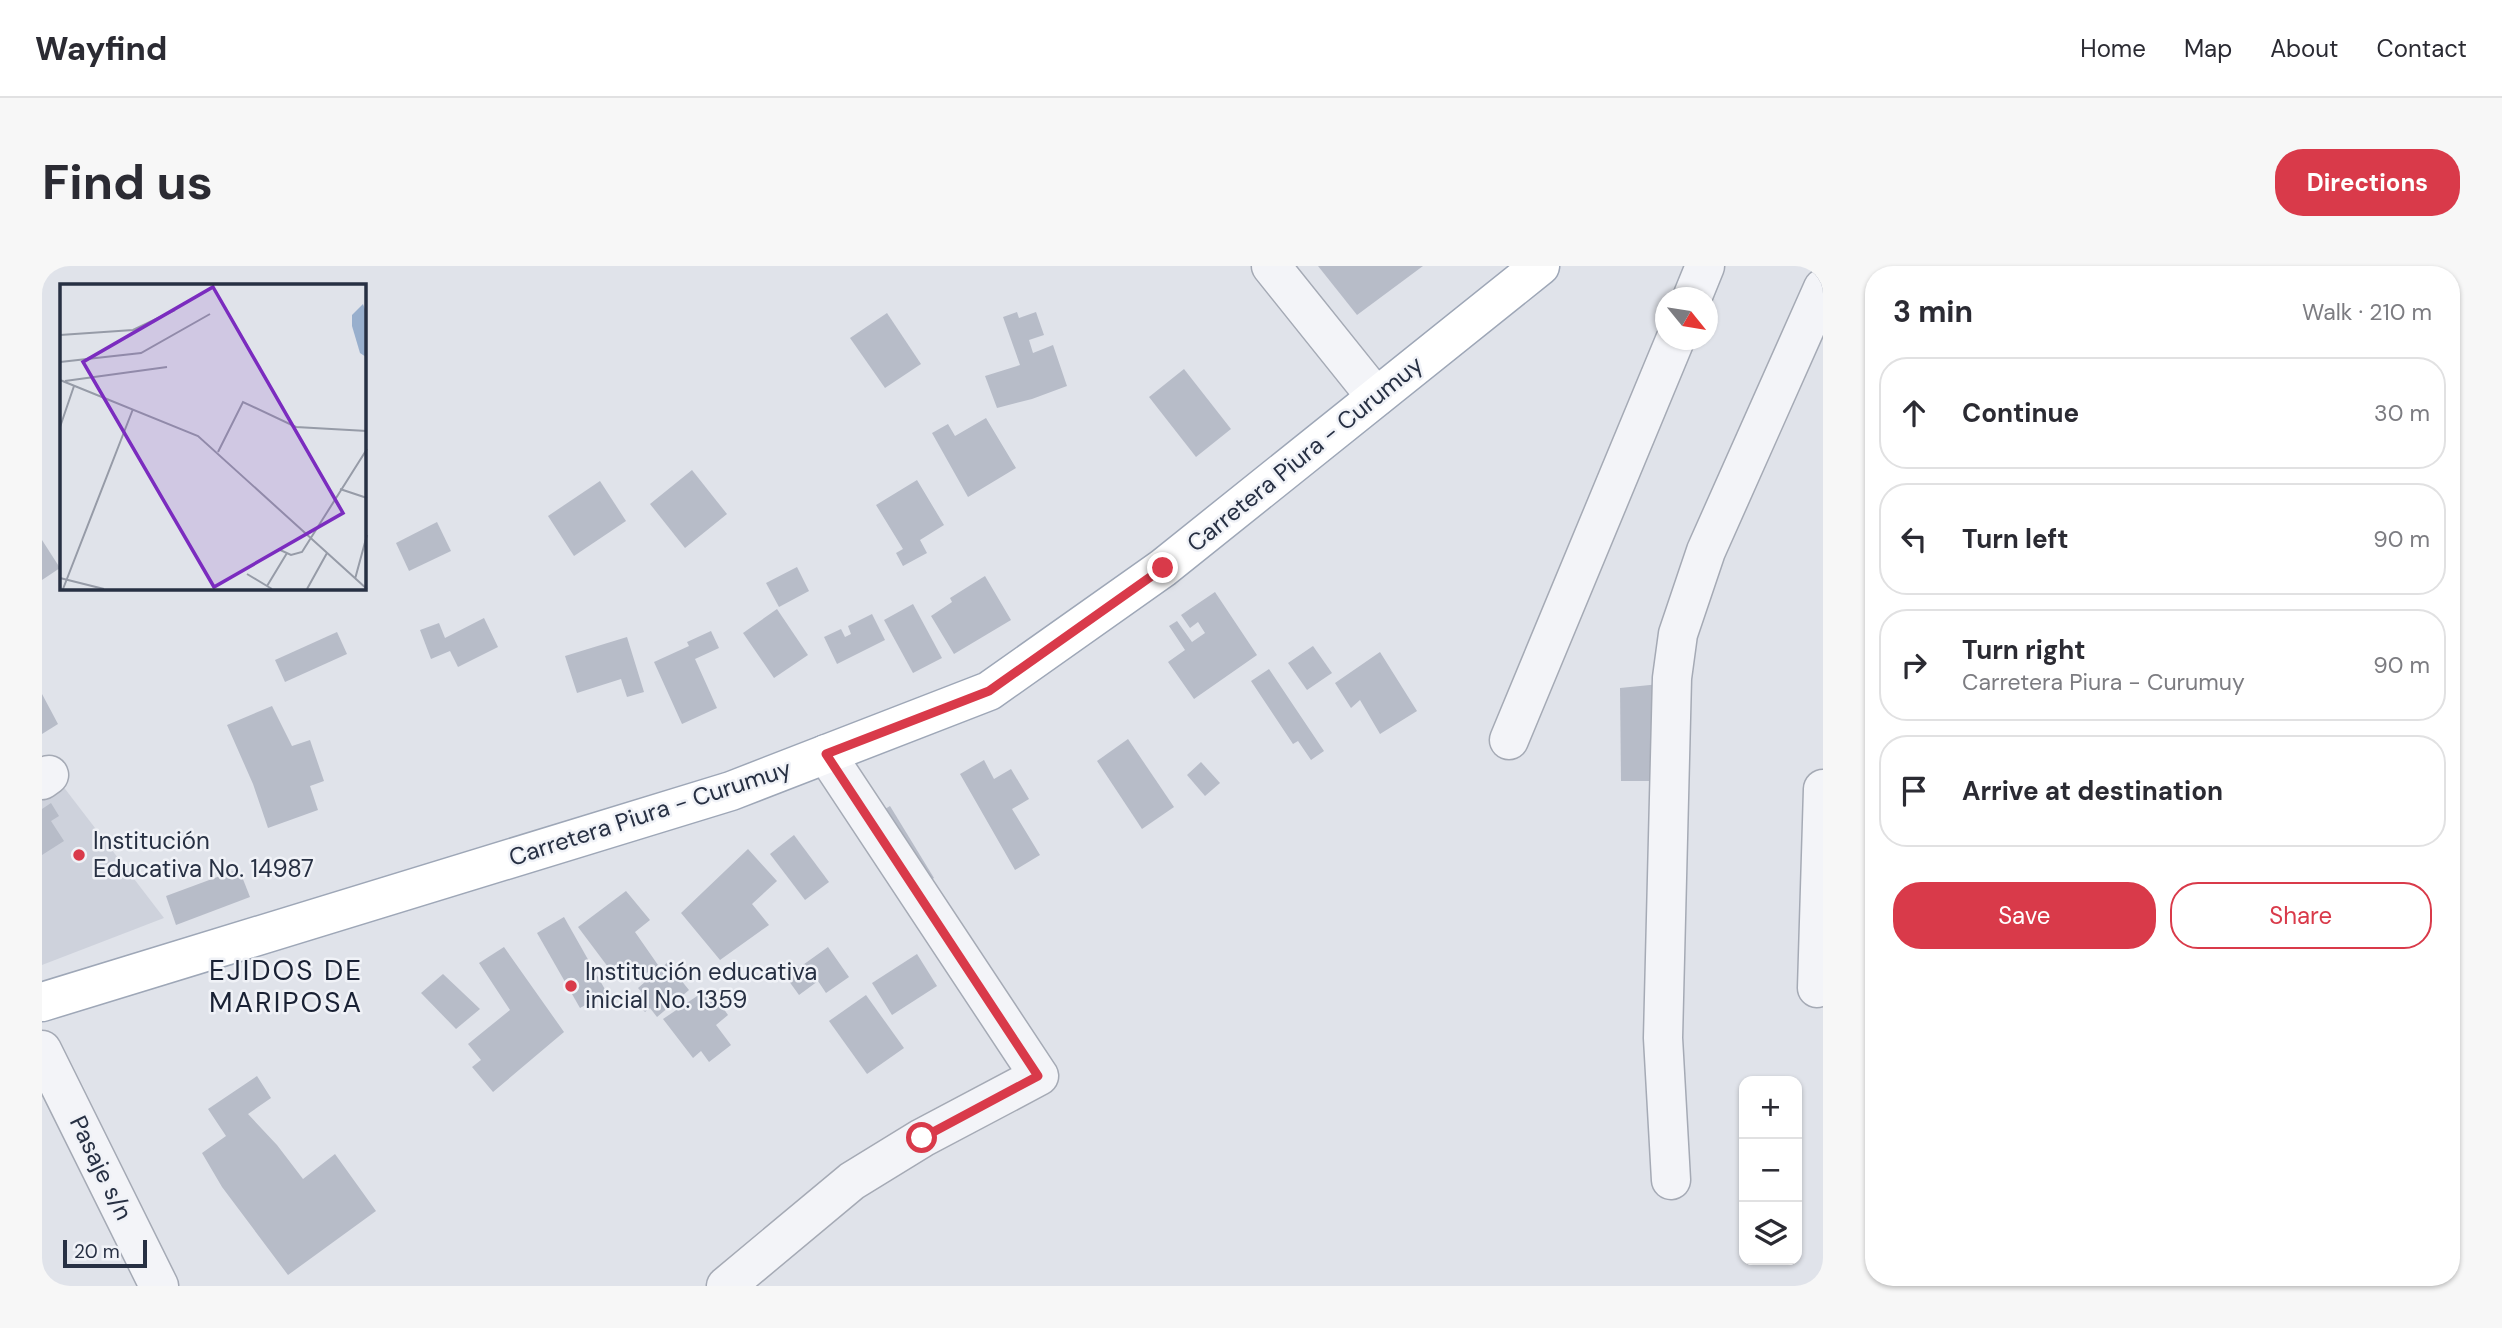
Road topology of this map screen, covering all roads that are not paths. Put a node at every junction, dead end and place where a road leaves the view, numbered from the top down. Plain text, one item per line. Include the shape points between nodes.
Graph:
1 (1271, 266) edge
2 (1540, 266) edge
3 (1705, 266) edge
4 (1696, 287) edge
5 (1823, 288) edge
6 (1671, 350) edge
7 (1376, 397) junction
8 (1508, 740) dead end
9 (826, 754) junction
10 (1823, 789) edge
11 (1817, 988) dead end
12 (42, 1002) edge
13 (42, 1050) edge
14 (1671, 1180) dead end
15 (159, 1286) edge
16 (726, 1286) edge

1 - 7 street
2 - 7 main road, Carretera Piura - Curumuy
3 - 4 street
5 - 14 street via 1706,551 1678,634 1672,678 1663,1024
6 - 8 street
7 - 9 main road, Carretera Piura - Curumuy via 1163,568 989,691
9 - 12 main road, Carretera Piura - Curumuy via 732,790
9 - 16 street via 1038,1076 852,1181
10 - 11 street
13 - 15 street, Pasaje s/n

